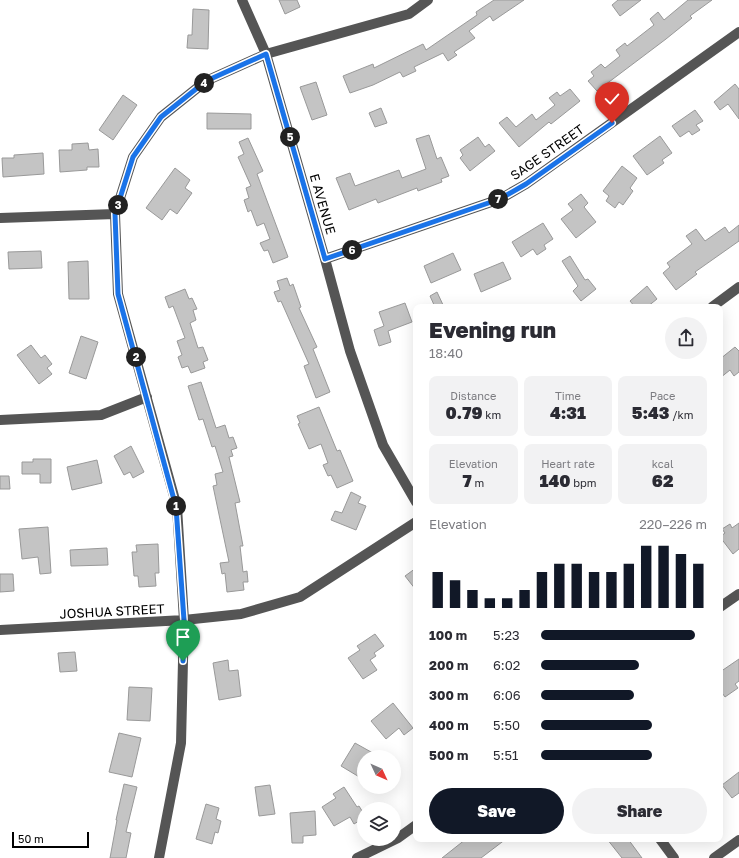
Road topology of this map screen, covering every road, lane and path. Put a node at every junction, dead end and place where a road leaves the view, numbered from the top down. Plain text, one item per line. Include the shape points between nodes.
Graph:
1 (242, 0) edge
2 (428, 0) edge
3 (739, 32) edge
4 (266, 54) junction
5 (115, 214) junction
6 (0, 218) edge
7 (325, 259) junction
8 (739, 287) edge
9 (716, 304) edge
10 (147, 397) junction
11 (0, 420) edge
12 (413, 497) edge
13 (413, 524) edge
14 (739, 594) edge
15 (723, 605) edge
16 (184, 620) junction
17 (0, 630) edge
18 (413, 827) edge
19 (739, 840) edge
20 (662, 842) edge
21 (159, 858) edge
22 (357, 858) edge
23 (674, 858) edge
24 (714, 858) edge

1 - 4 street, E AVENUE
2 - 4 street via 409,14
3 - 7 street, SAGE STREET via 526,184 500,199
4 - 5 street via 206,81 161,117 133,157
4 - 7 street, E AVENUE
5 - 6 street
5 - 10 street via 118,294
7 - 12 street, E AVENUE via 350,351 383,445
8 - 9 street
10 - 11 street via 101,415
10 - 16 street via 176,507
13 - 16 street, JOSHUA STREET via 300,597 241,614
14 - 15 street
16 - 17 street, JOSHUA STREET
16 - 21 street via 181,742
18 - 22 street via 398,838
19 - 24 street
20 - 23 street

